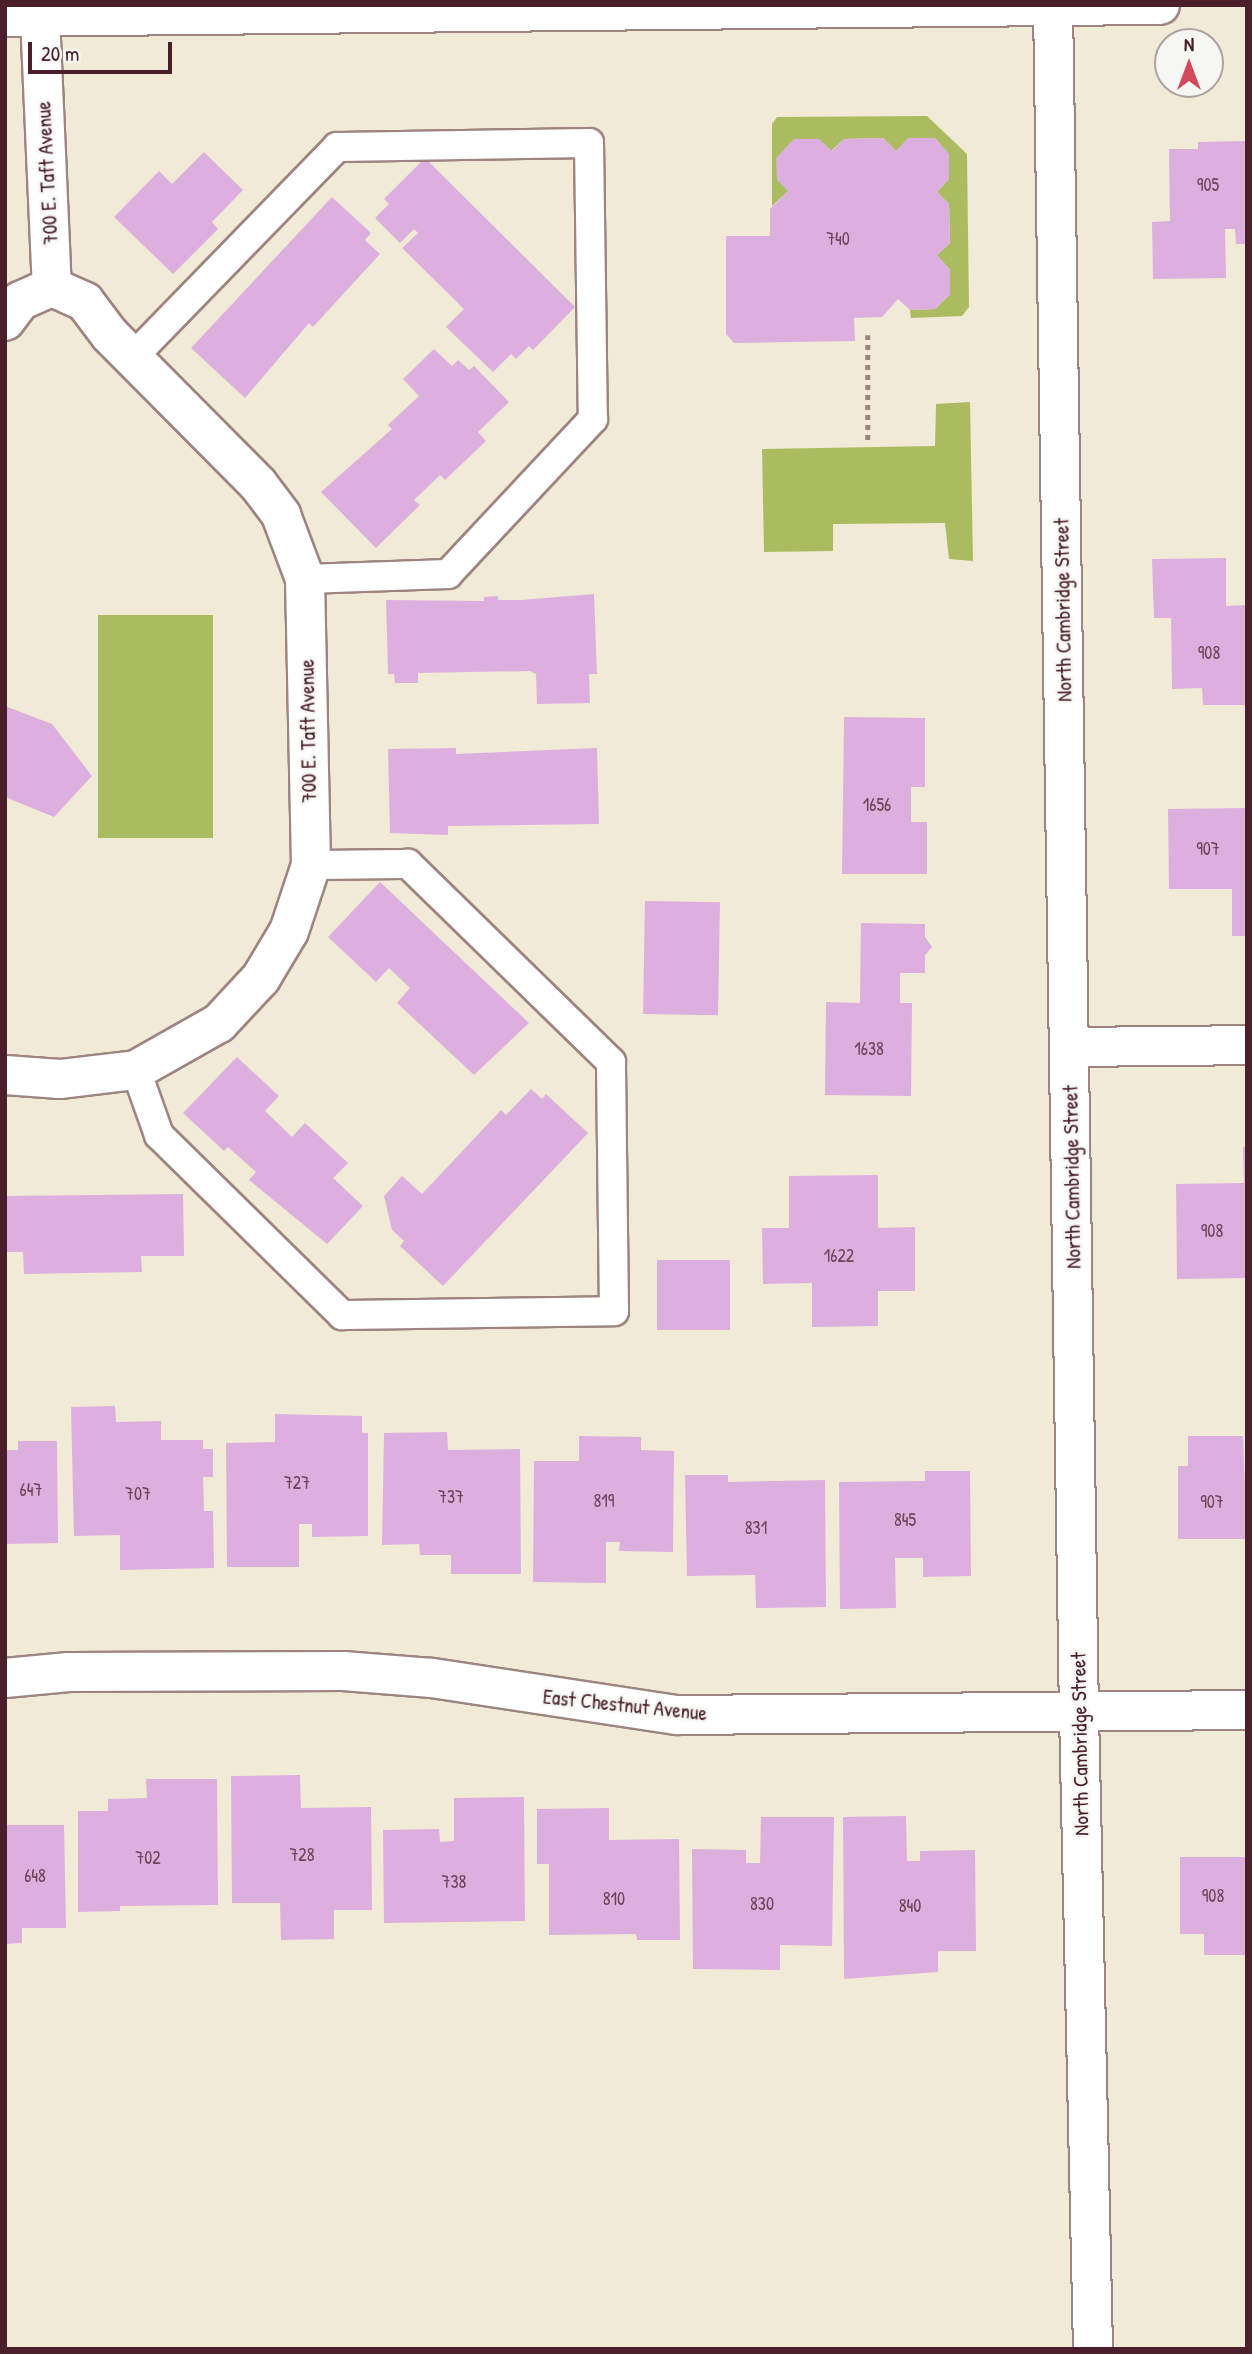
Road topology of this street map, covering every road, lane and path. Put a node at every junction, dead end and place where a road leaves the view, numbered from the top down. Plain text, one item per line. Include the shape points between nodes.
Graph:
1 (1160, 5) edge
2 (1053, 6) edge
3 (22, 17) edge
4 (52, 287) junction
5 (5, 321) edge
6 (867, 335) dead end
7 (132, 358) junction
8 (868, 441) dead end
9 (304, 579) junction
10 (310, 865) junction
11 (1247, 1045) edge
12 (1070, 1047) junction
13 (136, 1070) junction
14 (5, 1075) edge
15 (5, 1678) edge
16 (1247, 1710) edge
17 (1079, 1713) junction
18 (1093, 2349) edge

1 - 2 street
2 - 3 street
2 - 12 street, North Cambridge Street
3 - 4 street, 700 E. Taft Avenue
4 - 5 street via 20,301
4 - 7 street, 700 E. Taft Avenue via 85,302
6 - 8 path
7 - 9 street, 700 E. Taft Avenue via 258,484 281,515
7 - 9 lane via 337,147 589,143 593,419 448,574
9 - 10 street, 700 E. Taft Avenue
10 - 13 street, 700 E. Taft Avenue via 289,931 261,978 219,1023
10 - 13 lane via 408,864 611,1062 614,1311 342,1315 159,1135
11 - 12 street
12 - 17 street, North Cambridge Street
13 - 14 street, 700 E. Taft Avenue via 60,1079
15 - 17 street, East Chestnut Avenue via 69,1672 343,1671 432,1678 677,1716
16 - 17 street, East Chestnut Avenue
17 - 18 street, North Cambridge Street

